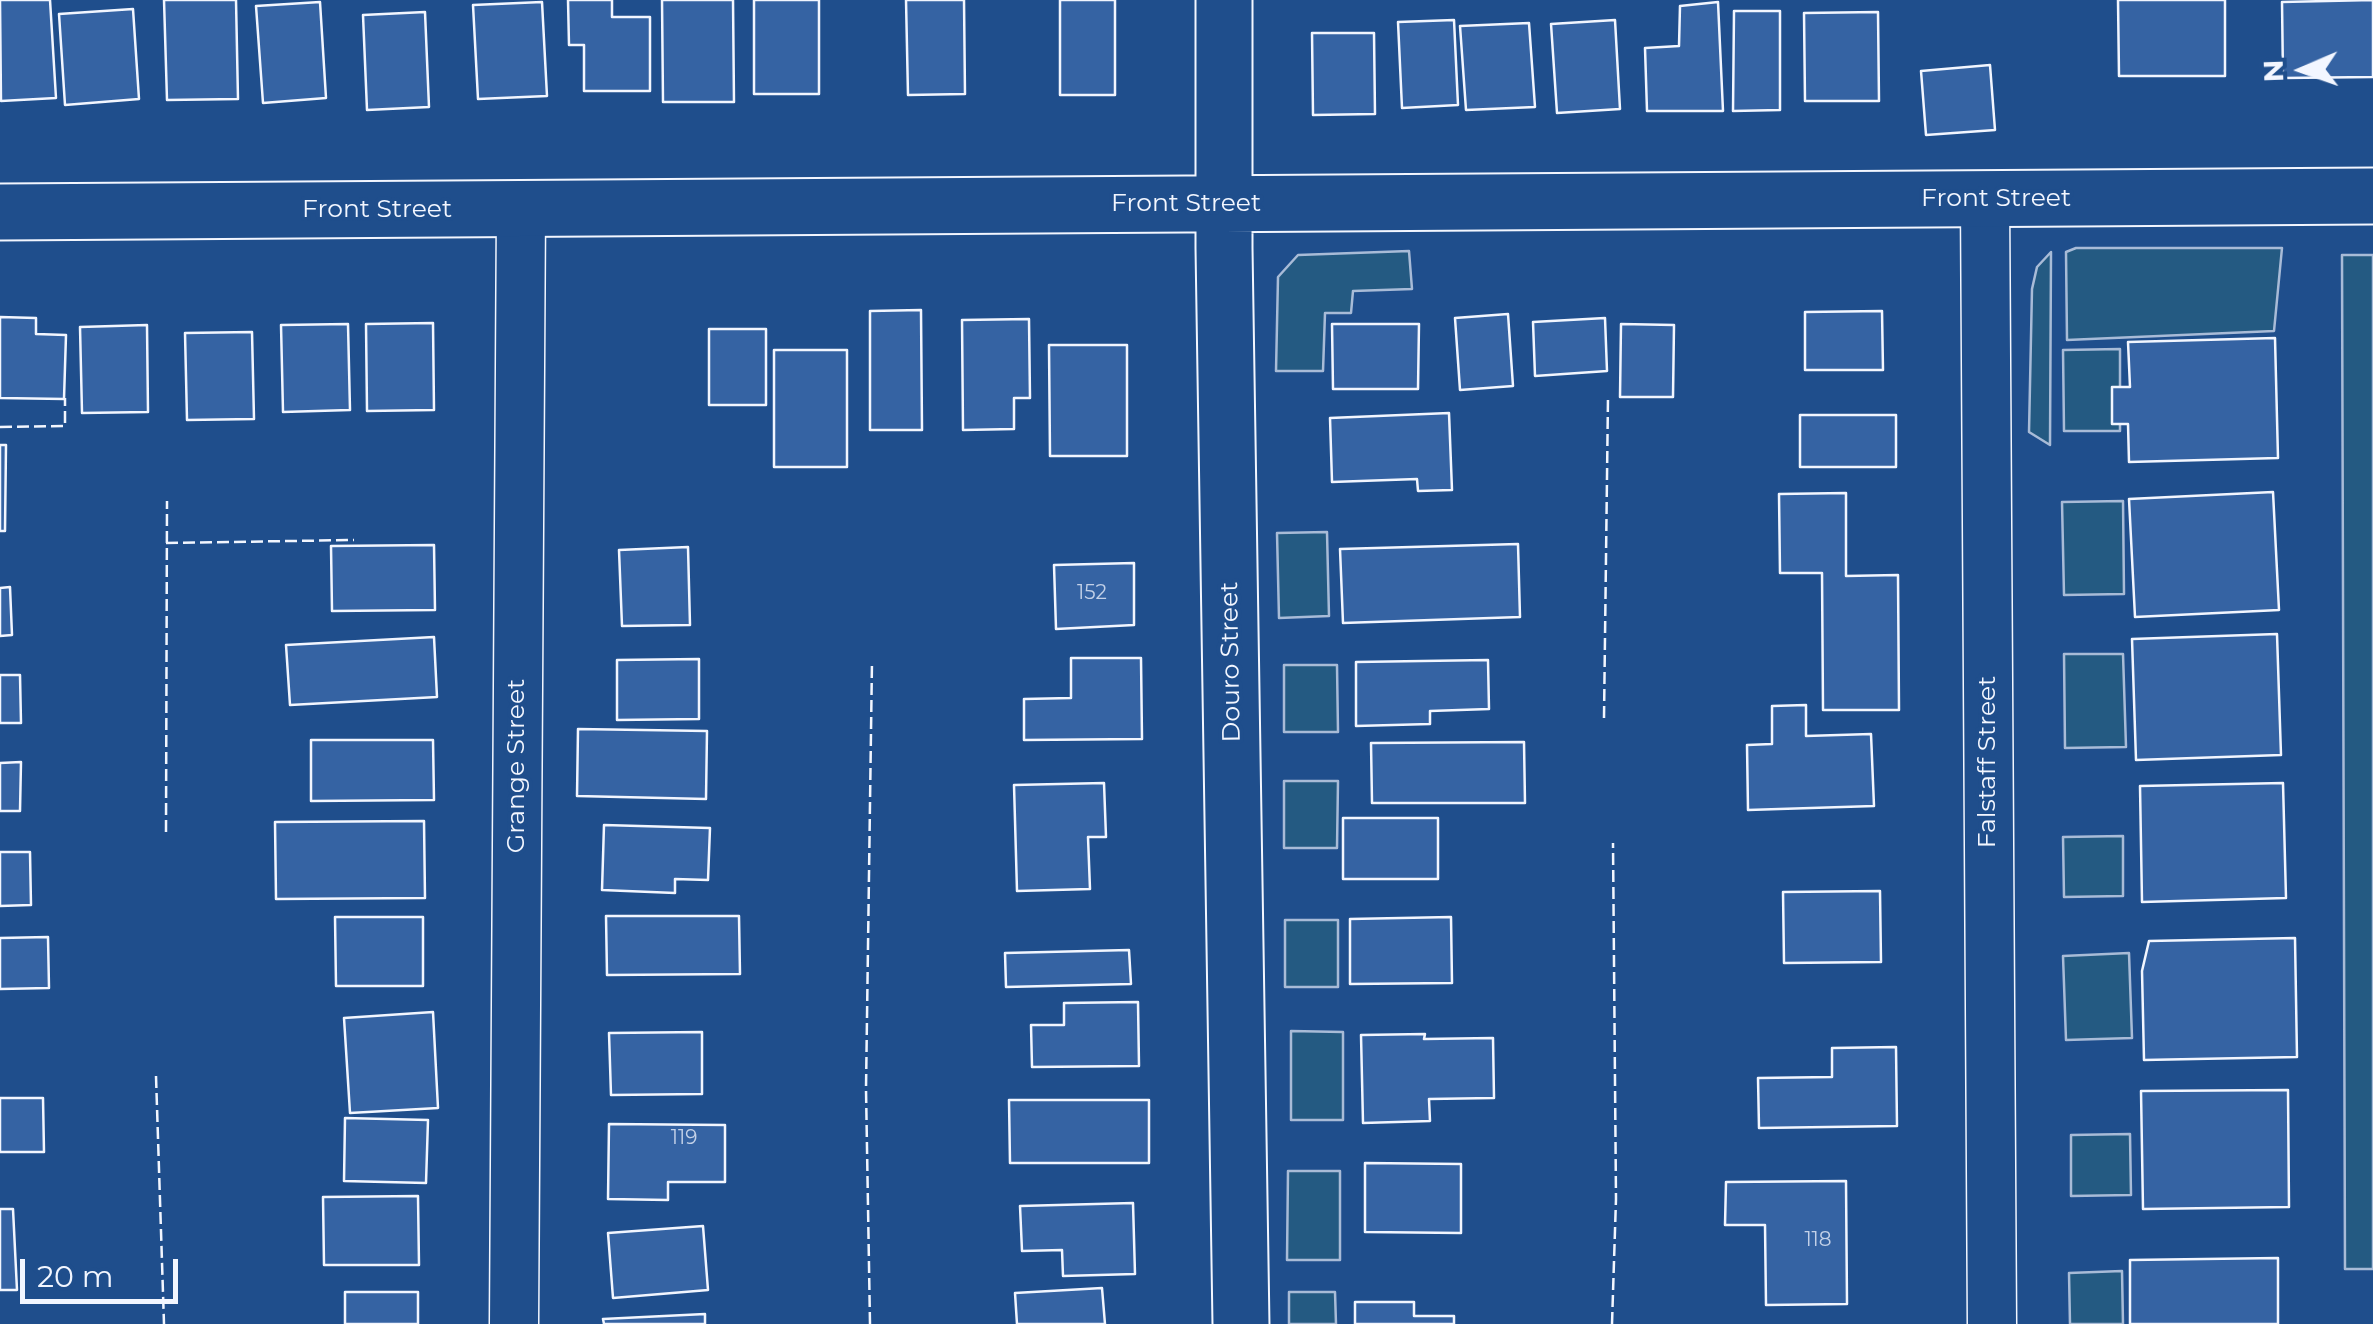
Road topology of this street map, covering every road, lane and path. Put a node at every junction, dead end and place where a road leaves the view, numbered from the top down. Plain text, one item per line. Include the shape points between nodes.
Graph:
1 (1224, 0) edge
2 (2373, 196) edge
3 (1985, 199) junction
4 (1225, 204) junction
5 (520, 208) junction
6 (0, 212) edge
7 (514, 1324) edge
8 (1240, 1324) edge
9 (1992, 1324) edge

1 - 4 street, Douro Street
2 - 3 street, Front Street
3 - 4 street, Front Street
3 - 9 street, Falstaff Street
4 - 5 street, Front Street
4 - 8 street, Douro Street
5 - 6 street, Front Street
5 - 7 street, Grange Street

